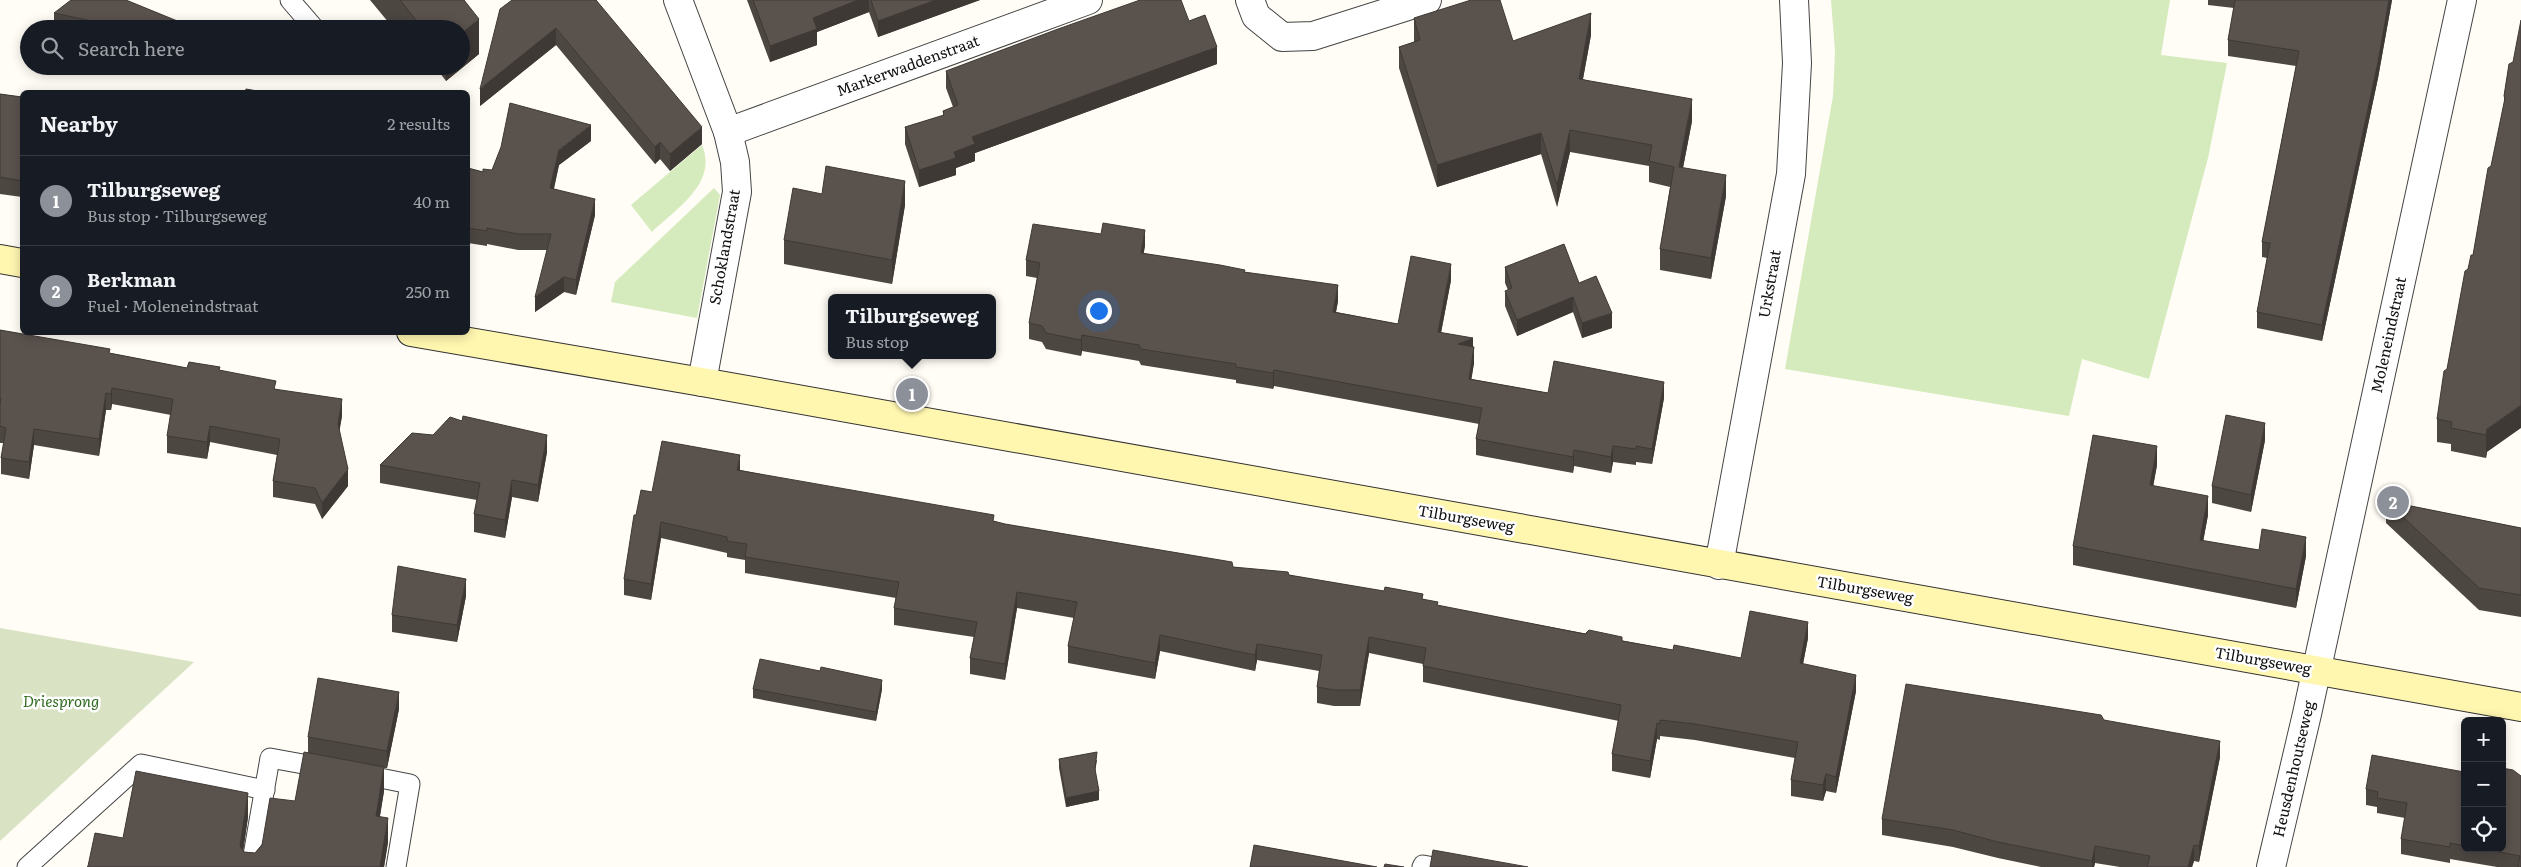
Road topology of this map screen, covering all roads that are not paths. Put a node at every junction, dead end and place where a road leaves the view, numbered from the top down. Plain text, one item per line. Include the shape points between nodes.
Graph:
1 (290, 0) edge
2 (678, 0) edge
3 (1088, 0) edge
4 (1250, 0) edge
5 (1427, 0) edge
6 (1794, 0) edge
7 (2462, 0) edge
8 (307, 20) edge
9 (728, 132) junction
10 (0, 259) edge
11 (20, 263) edge
12 (428, 335) edge
13 (702, 382) junction
14 (1719, 565) junction
15 (2317, 670) junction
16 (2521, 706) edge
17 (265, 790) junction
18 (27, 867) edge
19 (251, 867) edge
20 (396, 867) edge
21 (1422, 867) edge
22 (1434, 867) edge
23 (2271, 867) edge

1 - 8 lane
2 - 9 street, Schoklandstraat
3 - 9 street, Markerwaddenstraat
4 - 5 street via 1256,16 1282,37 1313,36
6 - 14 street, Urkstraat via 1797,64 1790,174
7 - 15 street, Moleneindstraat
9 - 13 street, Schoklandstraat via 735,162 736,192
10 - 11 main road
12 - 13 main road, Tilburgseweg
13 - 14 main road, Tilburgseweg
14 - 15 main road, Tilburgseweg
15 - 16 main road, Tilburgseweg
15 - 23 street, Heusdenhoutseweg
17 - 18 lane via 141,764
17 - 19 lane
17 - 20 lane via 270,758 410,784
21 - 22 lane

